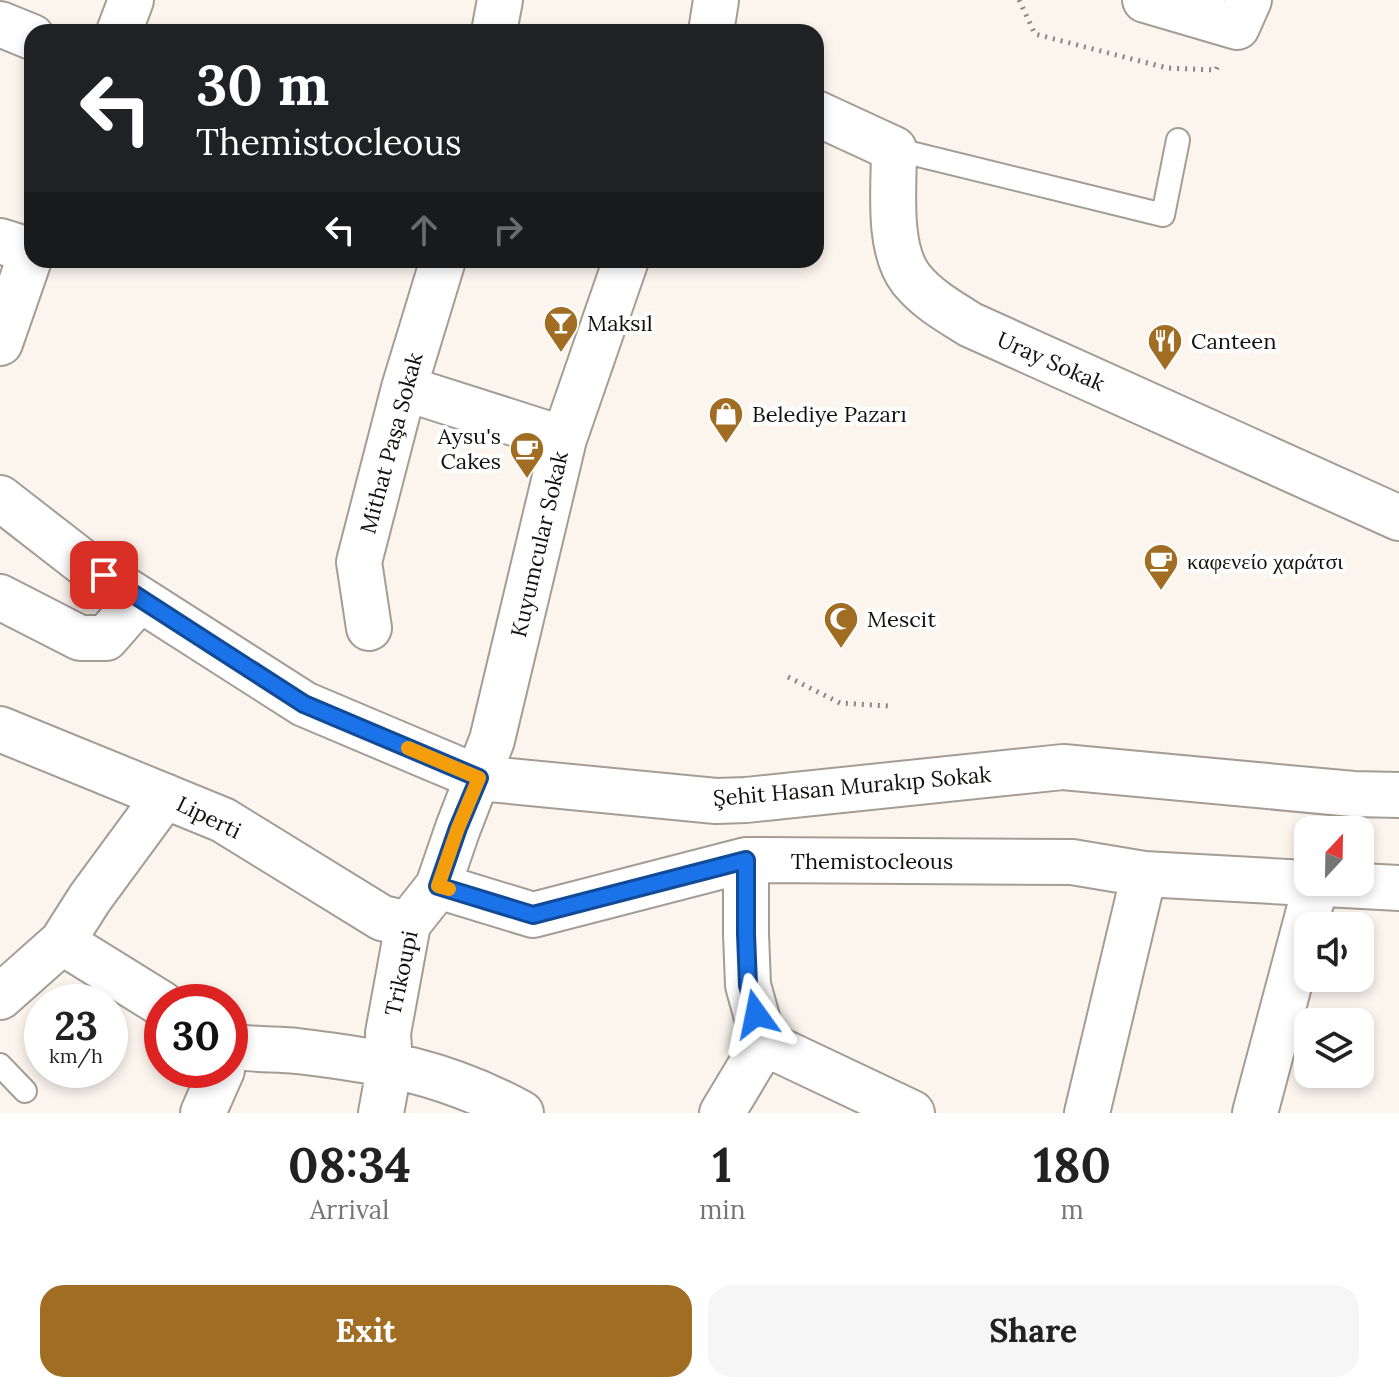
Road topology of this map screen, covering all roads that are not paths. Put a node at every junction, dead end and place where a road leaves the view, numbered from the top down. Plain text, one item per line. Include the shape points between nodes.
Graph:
1 (131, 0) edge
2 (500, 0) edge
3 (716, 0) edge
4 (1145, 0) edge
5 (1243, 14) edge
6 (0, 24) edge
7 (122, 24) edge
8 (496, 24) edge
9 (712, 24) edge
10 (24, 34) edge
11 (824, 117) edge
12 (1178, 140) dead end
13 (894, 149) junction
14 (0, 241) edge
15 (24, 248) edge
16 (26, 268) edge
17 (441, 268) edge
18 (623, 268) edge
19 (0, 343) edge
20 (404, 388) junction
21 (564, 439) junction
22 (0, 498) edge
23 (1399, 518) edge
24 (0, 597) edge
25 (140, 599) junction
26 (369, 628) dead end
27 (0, 729) edge
28 (486, 759) junction
29 (1399, 795) edge
30 (165, 796) junction
31 (458, 828) joint
32 (746, 860) junction
33 (1144, 874) junction
34 (1294, 883) edge
35 (438, 886) junction
36 (1374, 887) edge
37 (1399, 888) edge
38 (1313, 896) edge
39 (408, 924) junction
40 (62, 942) junction
41 (144, 993) edge
42 (0, 997) edge
43 (764, 1043) junction
44 (389, 1048) junction
45 (248, 1052) edge
46 (0, 1065) edge
47 (213, 1088) edge
48 (25, 1091) dead end
49 (203, 1113) edge
50 (381, 1113) edge
51 (521, 1113) edge
52 (722, 1113) edge
53 (912, 1113) edge
54 (1087, 1113) edge
55 (1255, 1113) edge

1 - 7 street
2 - 8 street
3 - 9 street
4 - 5 street
6 - 10 street
11 - 13 street
12 - 13 lane via 1163,215
13 - 23 street, Uray Sokak via 894,220 904,266 946,310
14 - 15 street
16 - 19 street
17 - 20 street, Mithat Paşa Sokak
18 - 21 street, Kuyumcular Sokak
20 - 21 street
20 - 26 street, Mithat Paşa Sokak via 359,562
21 - 28 street, Kuyumcular Sokak
22 - 25 street, Şehit Hasan Murakıp Sokak
24 - 25 street via 80,638 106,638
25 - 28 street, Şehit Hasan Murakıp Sokak via 304,704
27 - 30 street, Liperti
28 - 29 street, Şehit Hasan Murakıp Sokak via 716,801 1063,767
28 - 31 street, Kuyumcular Sokak
30 - 39 street, Liperti via 223,820 382,918
30 - 40 street
31 - 35 street, Trikoupi
32 - 33 street, Themistocleous via 1072,862
32 - 35 street, Themistocleous via 533,915
32 - 43 street via 748,985
33 - 34 street, Themistocleous
33 - 54 street
35 - 39 street, Trikoupi
36 - 37 street, Themistocleous
38 - 55 street
39 - 44 street, Trikoupi
40 - 41 street
40 - 42 street
43 - 52 street
43 - 53 street
44 - 45 street
44 - 50 street, Trikoupi
44 - 51 street
46 - 48 lane
47 - 49 street

